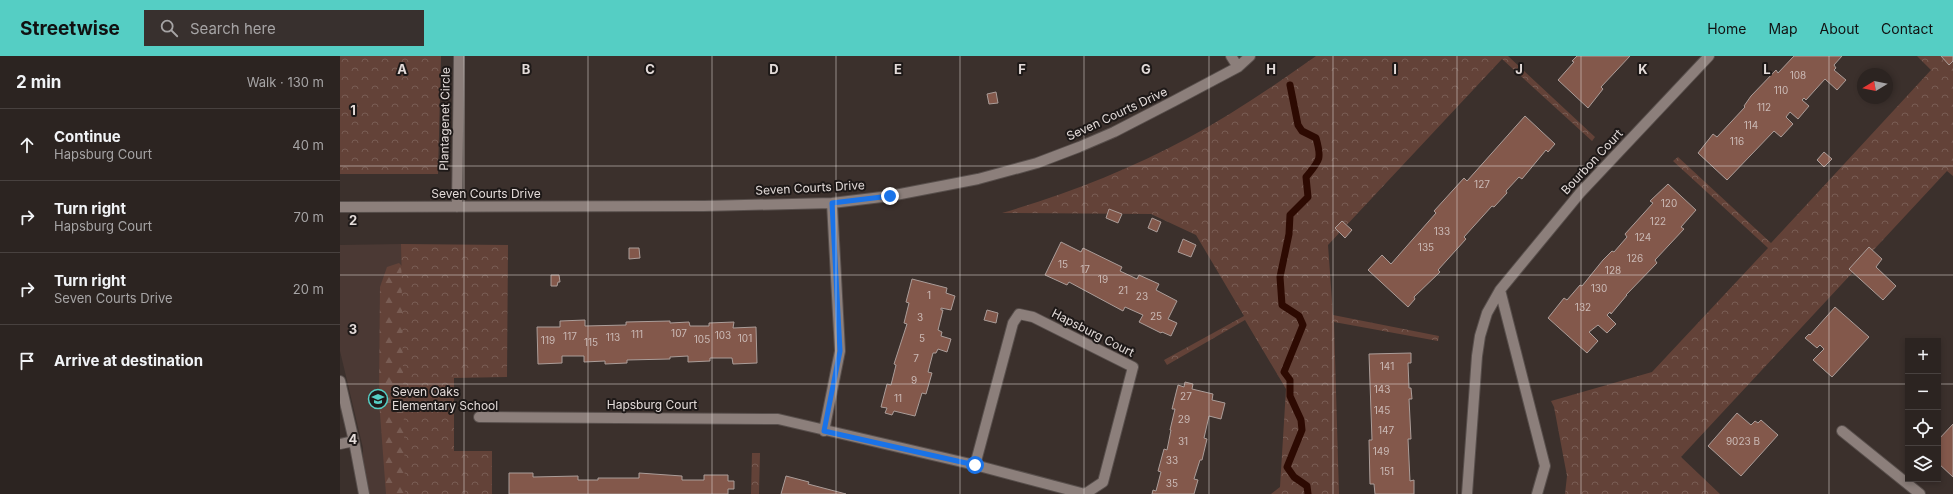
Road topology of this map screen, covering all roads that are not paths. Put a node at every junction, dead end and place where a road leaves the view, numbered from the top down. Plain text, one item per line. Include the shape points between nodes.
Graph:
1 (459, 56) edge
2 (1231, 56) edge
3 (1250, 56) edge
4 (1709, 56) edge
5 (1238, 66) junction
6 (832, 203) junction
7 (340, 207) edge
8 (457, 207) junction
9 (1500, 290) junction
10 (340, 381) edge
11 (479, 417) dead end
12 (824, 431) junction
13 (1842, 431) dead end
14 (354, 441) junction
15 (340, 444) edge
16 (975, 465) junction
17 (364, 494) edge
18 (1467, 494) edge
19 (1537, 494) edge
20 (1920, 494) edge

1 - 8 street, Plantagenet Circle
2 - 5 street
3 - 5 street, Seven Courts Drive
4 - 9 street, Bourbon Court via 1580,193
5 - 6 street, Seven Courts Drive via 1114,132 1037,163 978,179 890,196
6 - 8 street, Seven Courts Drive
6 - 12 street via 840,351
7 - 8 street, Seven Courts Drive
9 - 18 street, Bourbon Court via 1487,313 1476,356
9 - 19 street via 1545,466
10 - 14 street
11 - 12 street, Hapsburg Court via 778,419
12 - 16 street, Hapsburg Court
13 - 20 street
14 - 15 street
14 - 17 street
16 - 16 street, Hapsburg Court via 1013,323 1020,314 1033,317 1133,367 1103,482 1085,494

